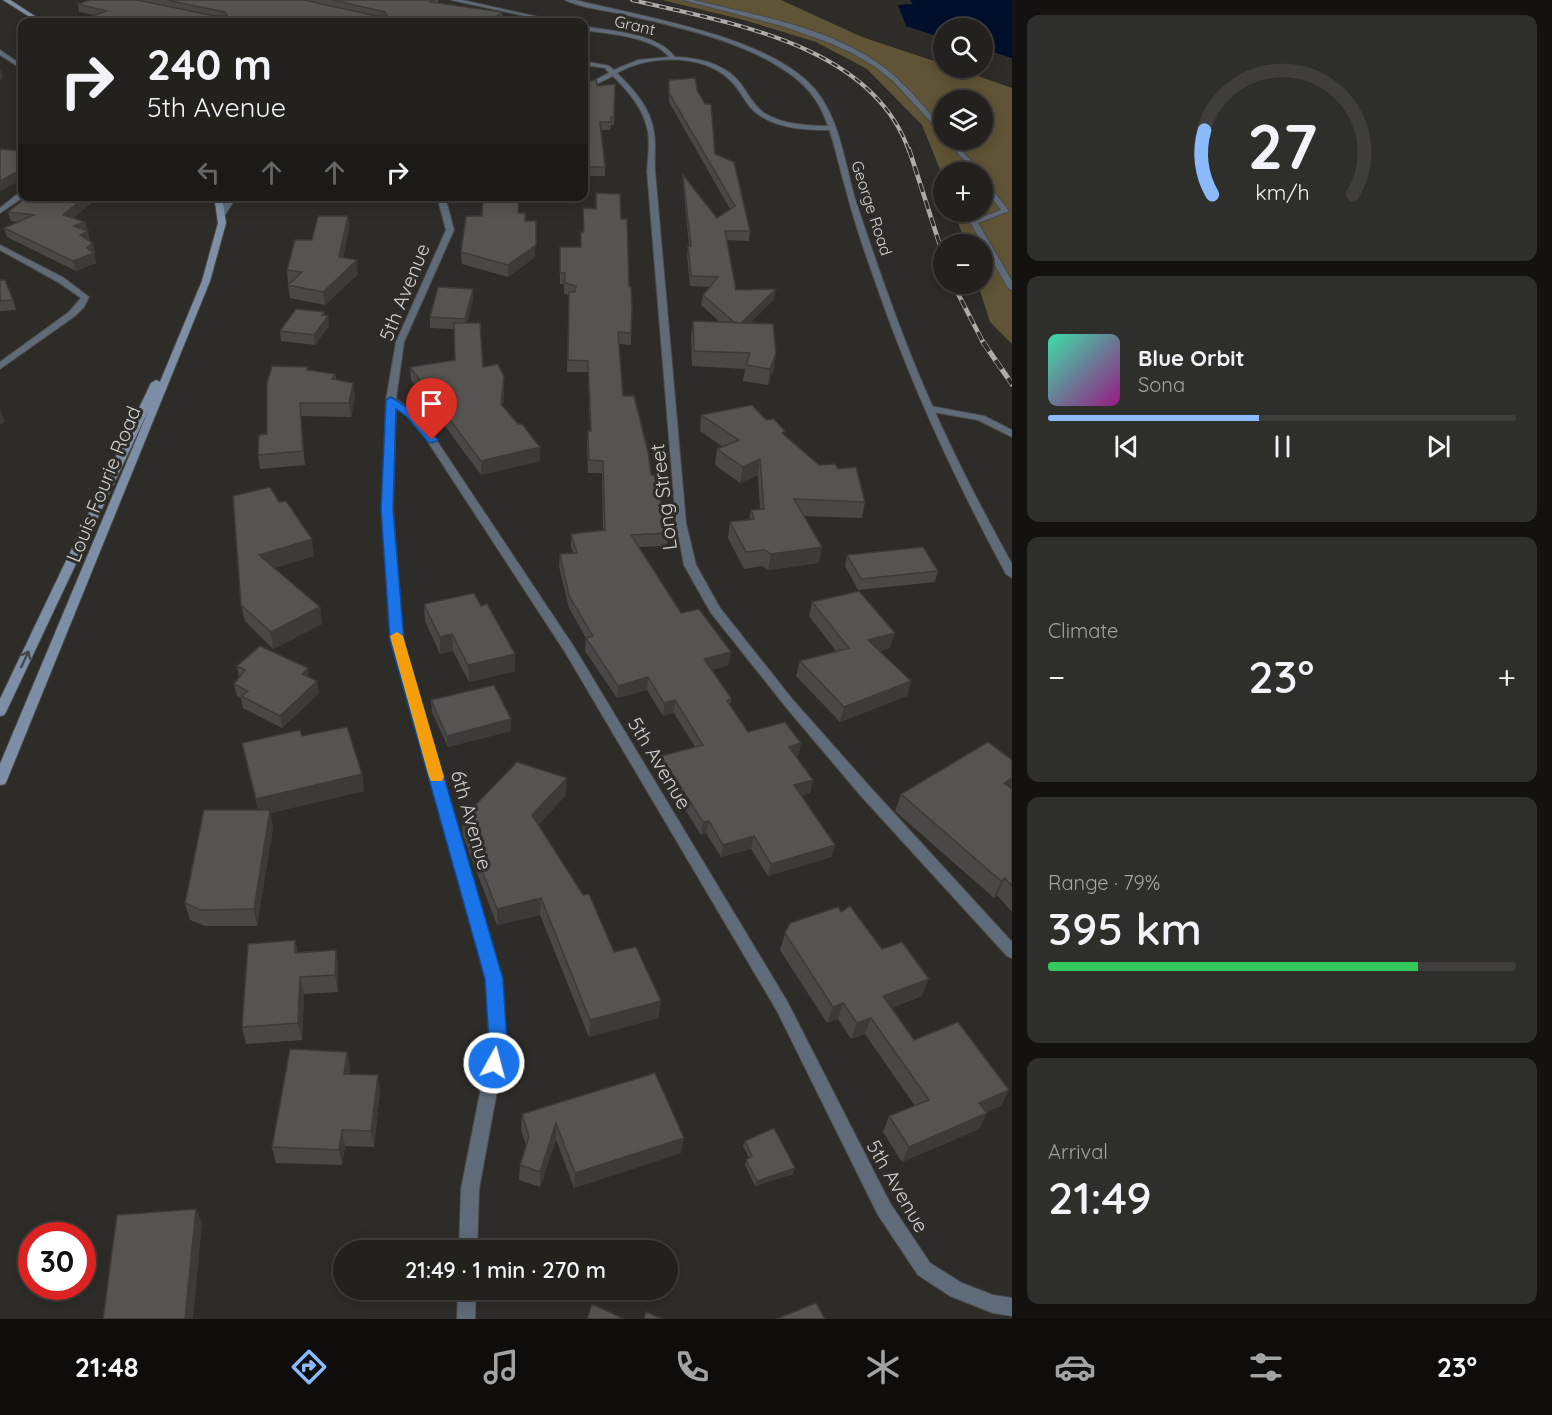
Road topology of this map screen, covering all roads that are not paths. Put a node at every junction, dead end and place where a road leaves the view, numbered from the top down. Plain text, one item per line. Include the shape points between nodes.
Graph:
1 (6, 0) edge
2 (454, 0) edge
3 (568, 0) edge
4 (686, 0) edge
5 (35, 18) edge
6 (539, 18) edge
7 (588, 29) edge
8 (0, 52) edge
9 (673, 59) junction
10 (11, 60) junction
11 (0, 62) edge
12 (18, 64) edge
13 (588, 64) edge
14 (613, 74) junction
15 (588, 86) edge
16 (933, 122) edge
17 (831, 129) junction
18 (958, 150) edge
19 (969, 162) edge
20 (993, 194) edge
21 (18, 198) edge
22 (219, 201) edge
23 (230, 201) edge
24 (442, 201) edge
25 (0, 211) edge
26 (222, 213) junction
27 (993, 216) edge
28 (974, 222) edge
29 (0, 247) edge
30 (206, 281) junction
31 (1012, 288) edge
32 (0, 366) edge
33 (391, 400) junction
34 (930, 409) junction
35 (1012, 434) edge
36 (1012, 574) edge
37 (0, 712) edge
38 (0, 780) edge
39 (1012, 952) edge
40 (468, 1240) edge
41 (467, 1300) edge
42 (1012, 1308) edge
43 (466, 1319) edge

1 - 5 main road
2 - 6 street
3 - 17 street, George Road via 728,42 770,59 805,82 816,95
4 - 16 street via 804,31 845,48 877,65 900,84
7 - 9 street, Grant via 654,43 670,52
8 - 10 street
9 - 14 street via 640,62
9 - 17 street via 722,71 736,82 753,108 770,119
10 - 11 street
10 - 12 street
13 - 14 street, Long Street via 607,67
14 - 15 street
14 - 39 street, Long Street via 633,92 651,132 680,512 690,565 715,610 789,703
17 - 34 street, George Road via 873,262
18 - 19 street
20 - 27 street via 1005,212
21 - 25 street
22 - 26 main road, Louis Fourie Road
23 - 26 street
24 - 33 street, 5th Avenue via 450,230 400,342
26 - 30 main road, Louis Fourie Road
28 - 31 street
29 - 32 street via 85,297 81,305
37 -> 30 main road
30 - 38 main road, Louis Fourie Road
33 - 40 street, 6th Avenue via 387,509 397,640 494,979 498,1042 470,1189
33 - 42 street, 5th Avenue via 410,413 432,440 570,650 782,1006 884,1209 924,1269 956,1290
34 - 35 street via 981,418
34 - 36 street, George Road via 965,489
41 - 43 street

